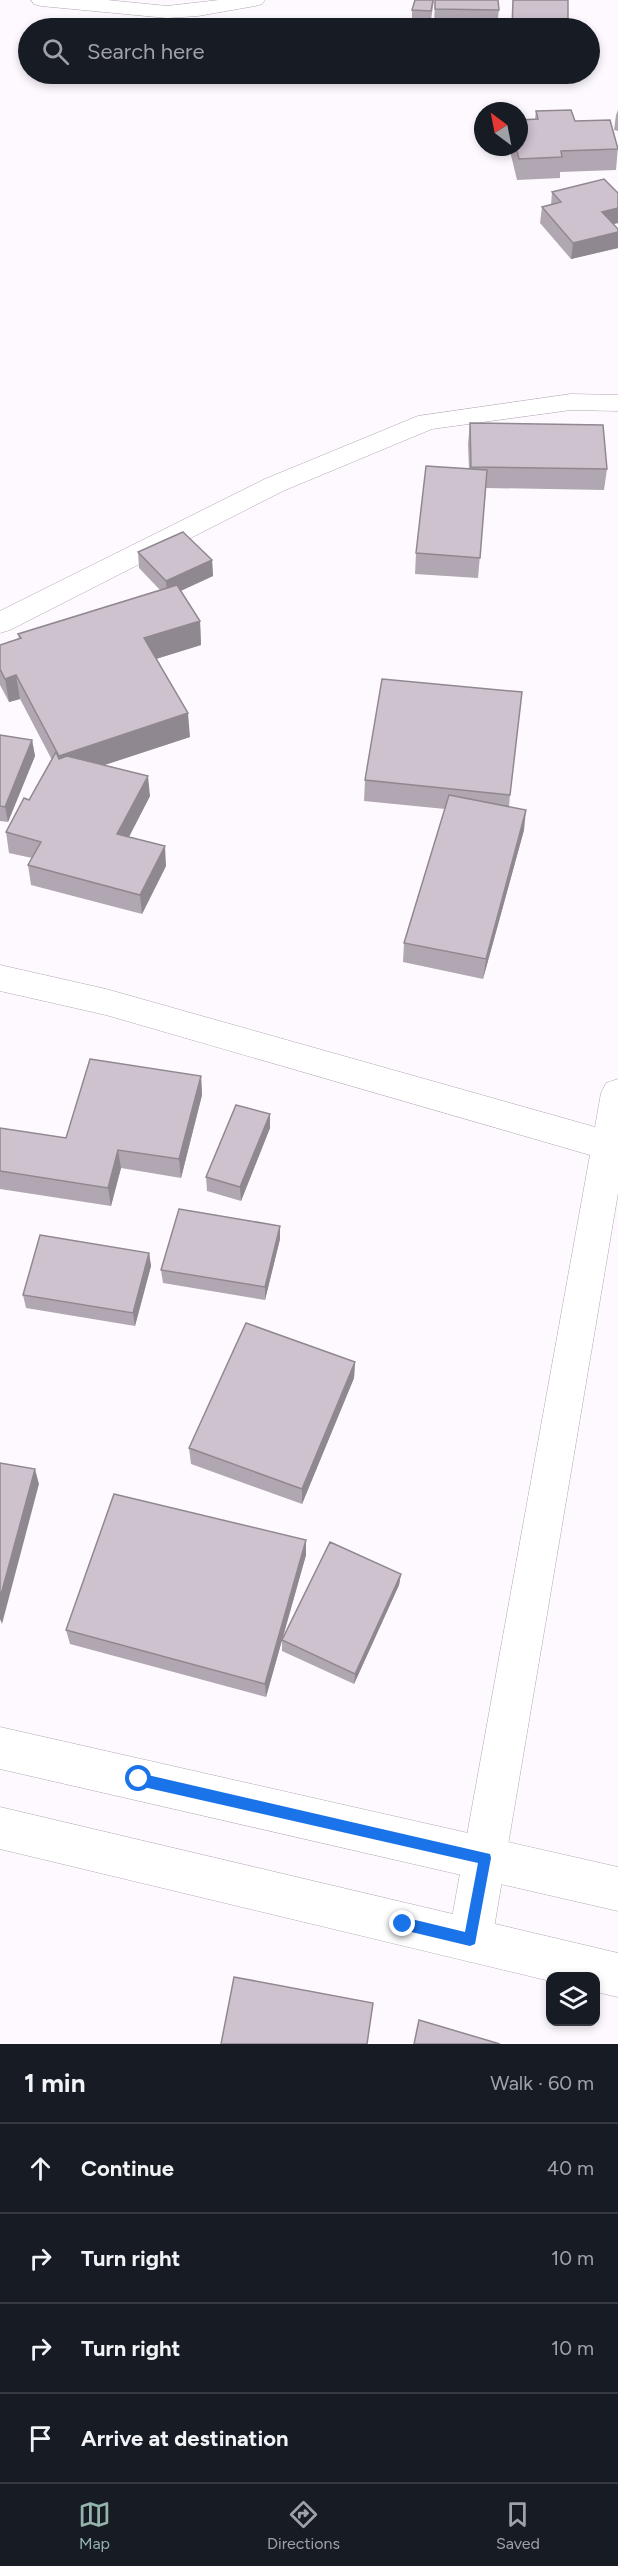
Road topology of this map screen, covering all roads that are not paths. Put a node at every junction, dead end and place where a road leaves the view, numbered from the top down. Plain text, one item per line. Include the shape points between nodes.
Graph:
1 (41, 0) edge
2 (255, 0) edge
3 (618, 403) edge
4 (0, 623) edge
5 (0, 978) edge
6 (618, 1093) edge
7 (614, 1147) edge
8 (0, 1748) edge
9 (0, 1828) edge
10 (485, 1858) junction
11 (618, 1889) edge
12 (470, 1940) junction
13 (618, 1975) edge

1 - 2 street via 167,12
3 - 4 street via 571,402 427,422 274,485
5 - 7 street via 106,1002
6 - 7 street
7 - 10 street
8 - 10 street
9 - 12 street
10 - 11 street
10 - 12 street
12 - 13 street

